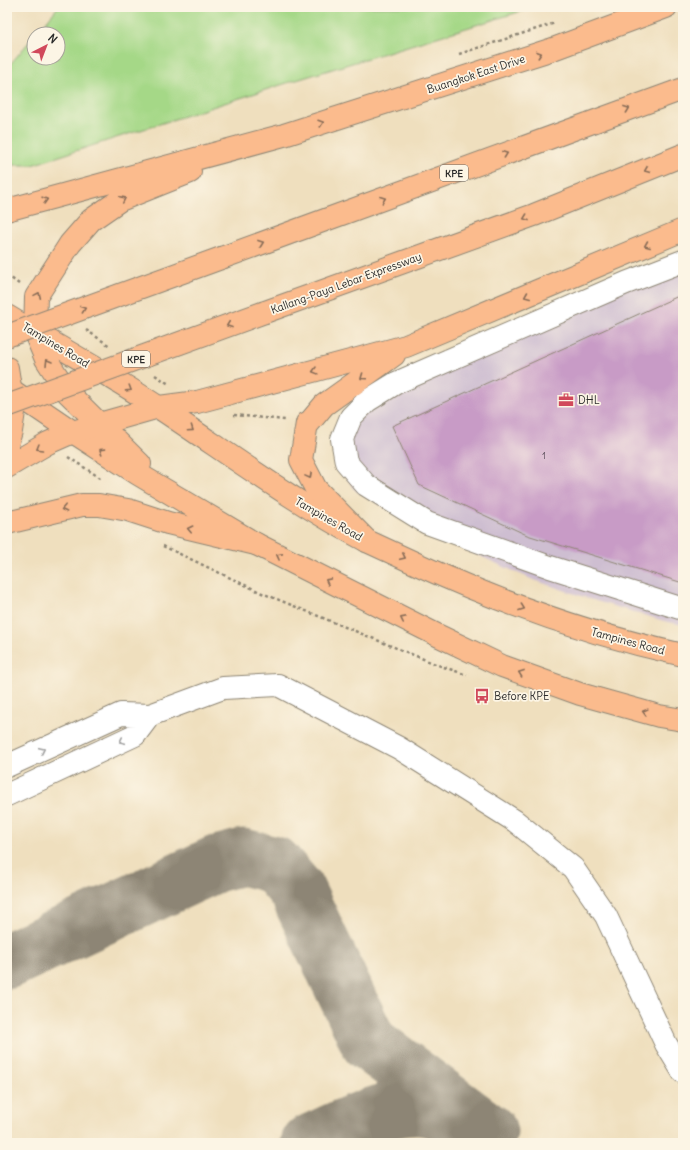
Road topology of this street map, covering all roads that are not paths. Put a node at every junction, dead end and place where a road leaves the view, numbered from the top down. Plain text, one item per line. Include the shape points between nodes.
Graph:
1 (666, 7) edge
2 (683, 89) edge
3 (284, 135) junction
4 (683, 155) edge
5 (7, 210) edge
6 (683, 230) edge
7 (683, 261) edge
8 (7, 316) edge
9 (35, 333) junction
10 (7, 336) edge
11 (406, 346) junction
12 (7, 368) edge
13 (8, 394) edge
14 (158, 407) junction
15 (99, 424) junction
16 (73, 432) junction
17 (7, 445) edge
18 (7, 467) edge
19 (172, 495) junction
20 (7, 523) edge
21 (367, 541) junction
22 (256, 544) junction
23 (683, 609) edge
24 (683, 655) edge
25 (150, 715) junction
26 (683, 720) edge
27 (15, 762) edge
28 (34, 783) junction
29 (7, 795) edge
30 (683, 1072) edge

3 -> 1 main road, Buangkok East Drive via 553,49
10 -> 2 main road, KPE, bridge
5 -> 3 main road
9 -> 3 main road via 36,297 70,244 91,220 120,200
4 -> 13 main road, Kallang-Paya Lebar Expressway / KPE, bridge via 534,215
6 -> 11 main road
7 - 23 lane via 626,283 396,383 367,401 351,417 342,439 346,462 366,485 427,523 550,567
8 - 9 main road, Tampines Road
9 -> 14 main road, Tampines Road via 54,342
15 -> 9 main road via 68,393 46,360
11 -> 14 main road via 198,402
11 -> 21 main road via 324,405 307,423 301,460 316,489
12 - 13 main road
13 - 16 main road
13 - 17 main road via 14,419
14 - 15 main road
14 -> 21 main road, Tampines Road via 285,493
15 - 16 main road
15 - 19 main road via 145,469 163,482
16 -> 18 main road
19 -> 16 main road
19 - 22 main road
22 -> 20 main road via 168,523 128,510 99,505 82,505
21 -> 24 main road, Tampines Road via 458,583 521,608 594,632
26 -> 22 main road via 580,694 502,666
27 -> 25 lane via 121,714
25 -> 28 lane via 135,735
25 - 30 lane via 223,688 278,685 399,748 515,821 573,868 606,916 666,1044
27 - 28 lane
28 - 29 lane

